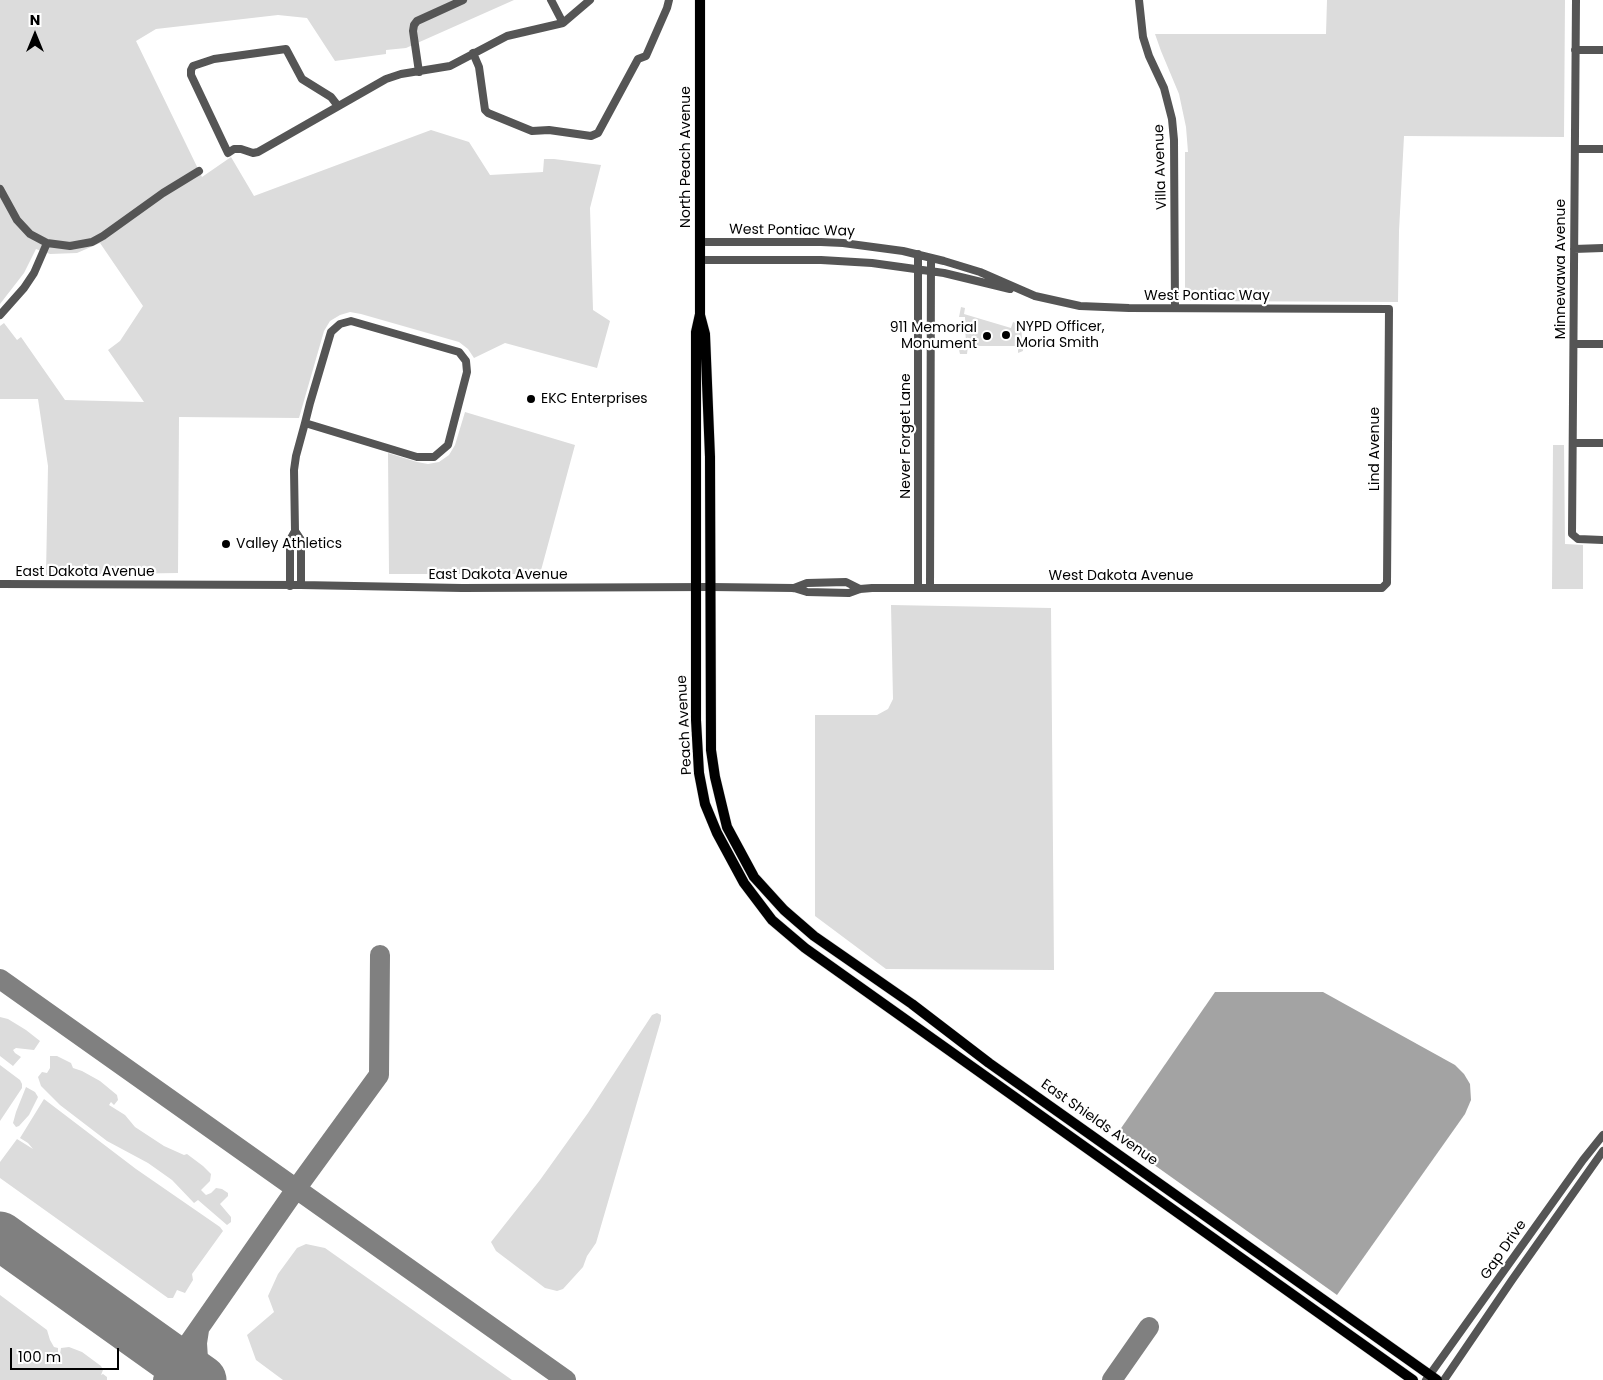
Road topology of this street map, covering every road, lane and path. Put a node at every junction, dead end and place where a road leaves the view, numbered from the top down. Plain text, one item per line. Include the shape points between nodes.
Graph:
1 (463, 0) edge
2 (552, 0) edge
3 (590, 0) edge
4 (669, 0) edge
5 (700, 0) edge
6 (1138, 0) edge
7 (1576, 0) edge
8 (563, 23) junction
9 (1576, 50) junction
10 (1603, 50) edge
11 (473, 53) junction
12 (419, 72) junction
13 (338, 106) junction
14 (1575, 149) junction
15 (1603, 149) edge
16 (199, 170) dead end
17 (0, 189) edge
18 (47, 242) junction
19 (699, 242) junction
20 (1574, 248) junction
21 (1603, 248) edge
22 (918, 254) junction
23 (931, 258) junction
24 (699, 260) junction
25 (918, 269) junction
26 (931, 271) junction
27 (1026, 292) junction
28 (1175, 308) junction
29 (1389, 309) joint
30 (700, 314) junction
31 (0, 315) edge
32 (1574, 344) junction
33 (1603, 344) edge
34 (305, 423) junction
35 (1573, 443) junction
36 (1603, 443) edge
37 (295, 531) junction
38 (1603, 540) edge
39 (0, 584) edge
40 (290, 586) junction
41 (301, 586) junction
42 (695, 587) junction
43 (711, 587) junction
44 (918, 588) junction
45 (930, 588) junction
46 (1382, 588) joint
47 (744, 883) joint
48 (839, 953) junction
49 (831, 966) junction
50 (1603, 1135) edge
51 (1591, 1149) junction
52 (1601, 1154) edge
53 (1502, 1273) junction
54 (1512, 1280) junction
55 (1431, 1378) edge
56 (1413, 1380) edge
57 (1444, 1380) edge

1 - 12 street via 414,25
2 - 8 street
3 - 8 street
4 - 11 street via 646,56 638,59 598,133 591,136 550,130 532,131 488,113
5 - 19 main road, North Peach Avenue
6 - 28 street, Villa Avenue via 1143,37 1164,88 1172,119
7 - 9 street, Minnewawa Avenue
8 - 11 street via 506,36
9 - 10 street
9 - 14 street, Minnewawa Avenue
11 - 12 street via 450,66
12 - 13 street via 393,76
13 - 13 street via 331,97 302,79 286,50 214,58 190,70 228,152 234,149 258,152
14 - 15 street
14 - 20 street, Minnewawa Avenue
16 - 18 street via 92,242 70,246
17 - 18 street via 23,228
18 - 31 street via 34,273
19 - 22 street, West Pontiac Way via 844,243
19 - 24 main road, North Peach Avenue
20 - 21 street
20 - 32 street, Minnewawa Avenue
22 - 23 street, West Pontiac Way
22 - 25 street, Never Forget Lane
23 - 26 street, Never Forget Lane
23 - 27 street, West Pontiac Way via 980,272
24 - 25 street, West Pontiac Way via 821,260
24 - 30 main road, North Peach Avenue
25 - 26 street, West Pontiac Way
25 - 44 street, Never Forget Lane
26 - 27 street, West Pontiac Way
26 - 45 street, Never Forget Lane
27 - 28 street, West Pontiac Way via 1080,306
28 - 29 street, West Pontiac Way
29 - 46 street, Lind Avenue via 1387,580
30 - 42 main road, North Peach Avenue via 696,332
30 - 43 main road, North Peach Avenue via 705,334 710,457
32 - 33 street
32 - 35 street, Minnewawa Avenue
34 - 34 street via 331,332 340,324 352,320 459,352 466,361 467,372 448,445 434,457 417,457
34 - 37 street via 294,470
35 - 36 street
35 - 38 street, Minnewawa Avenue via 1572,534 1578,540
37 - 40 street via 290,540
37 - 41 street via 301,540
39 - 40 street, East Dakota Avenue
40 - 41 street, East Dakota Avenue
41 - 42 street, East Dakota Avenue
42 - 43 street, West Dakota Avenue
42 - 47 main road, Peach Avenue via 699,774 717,832
43 - 44 street, West Dakota Avenue via 794,588 807,583 846,582 860,589
43 - 48 main road, East Shields Avenue via 711,750 727,827 754,877 784,910
44 - 45 street, West Dakota Avenue
45 - 46 street, West Dakota Avenue
47 - 49 main road, East Shields Avenue via 772,920
48 - 49 main road
48 - 55 main road, East Shields Avenue
49 - 56 main road, East Shields Avenue
50 - 51 street, Gap Drive
51 - 52 street
51 - 53 street, Gap Drive
52 - 54 street, Gap Drive
53 - 54 street
53 - 55 street, Gap Drive
54 - 57 street, Gap Drive

